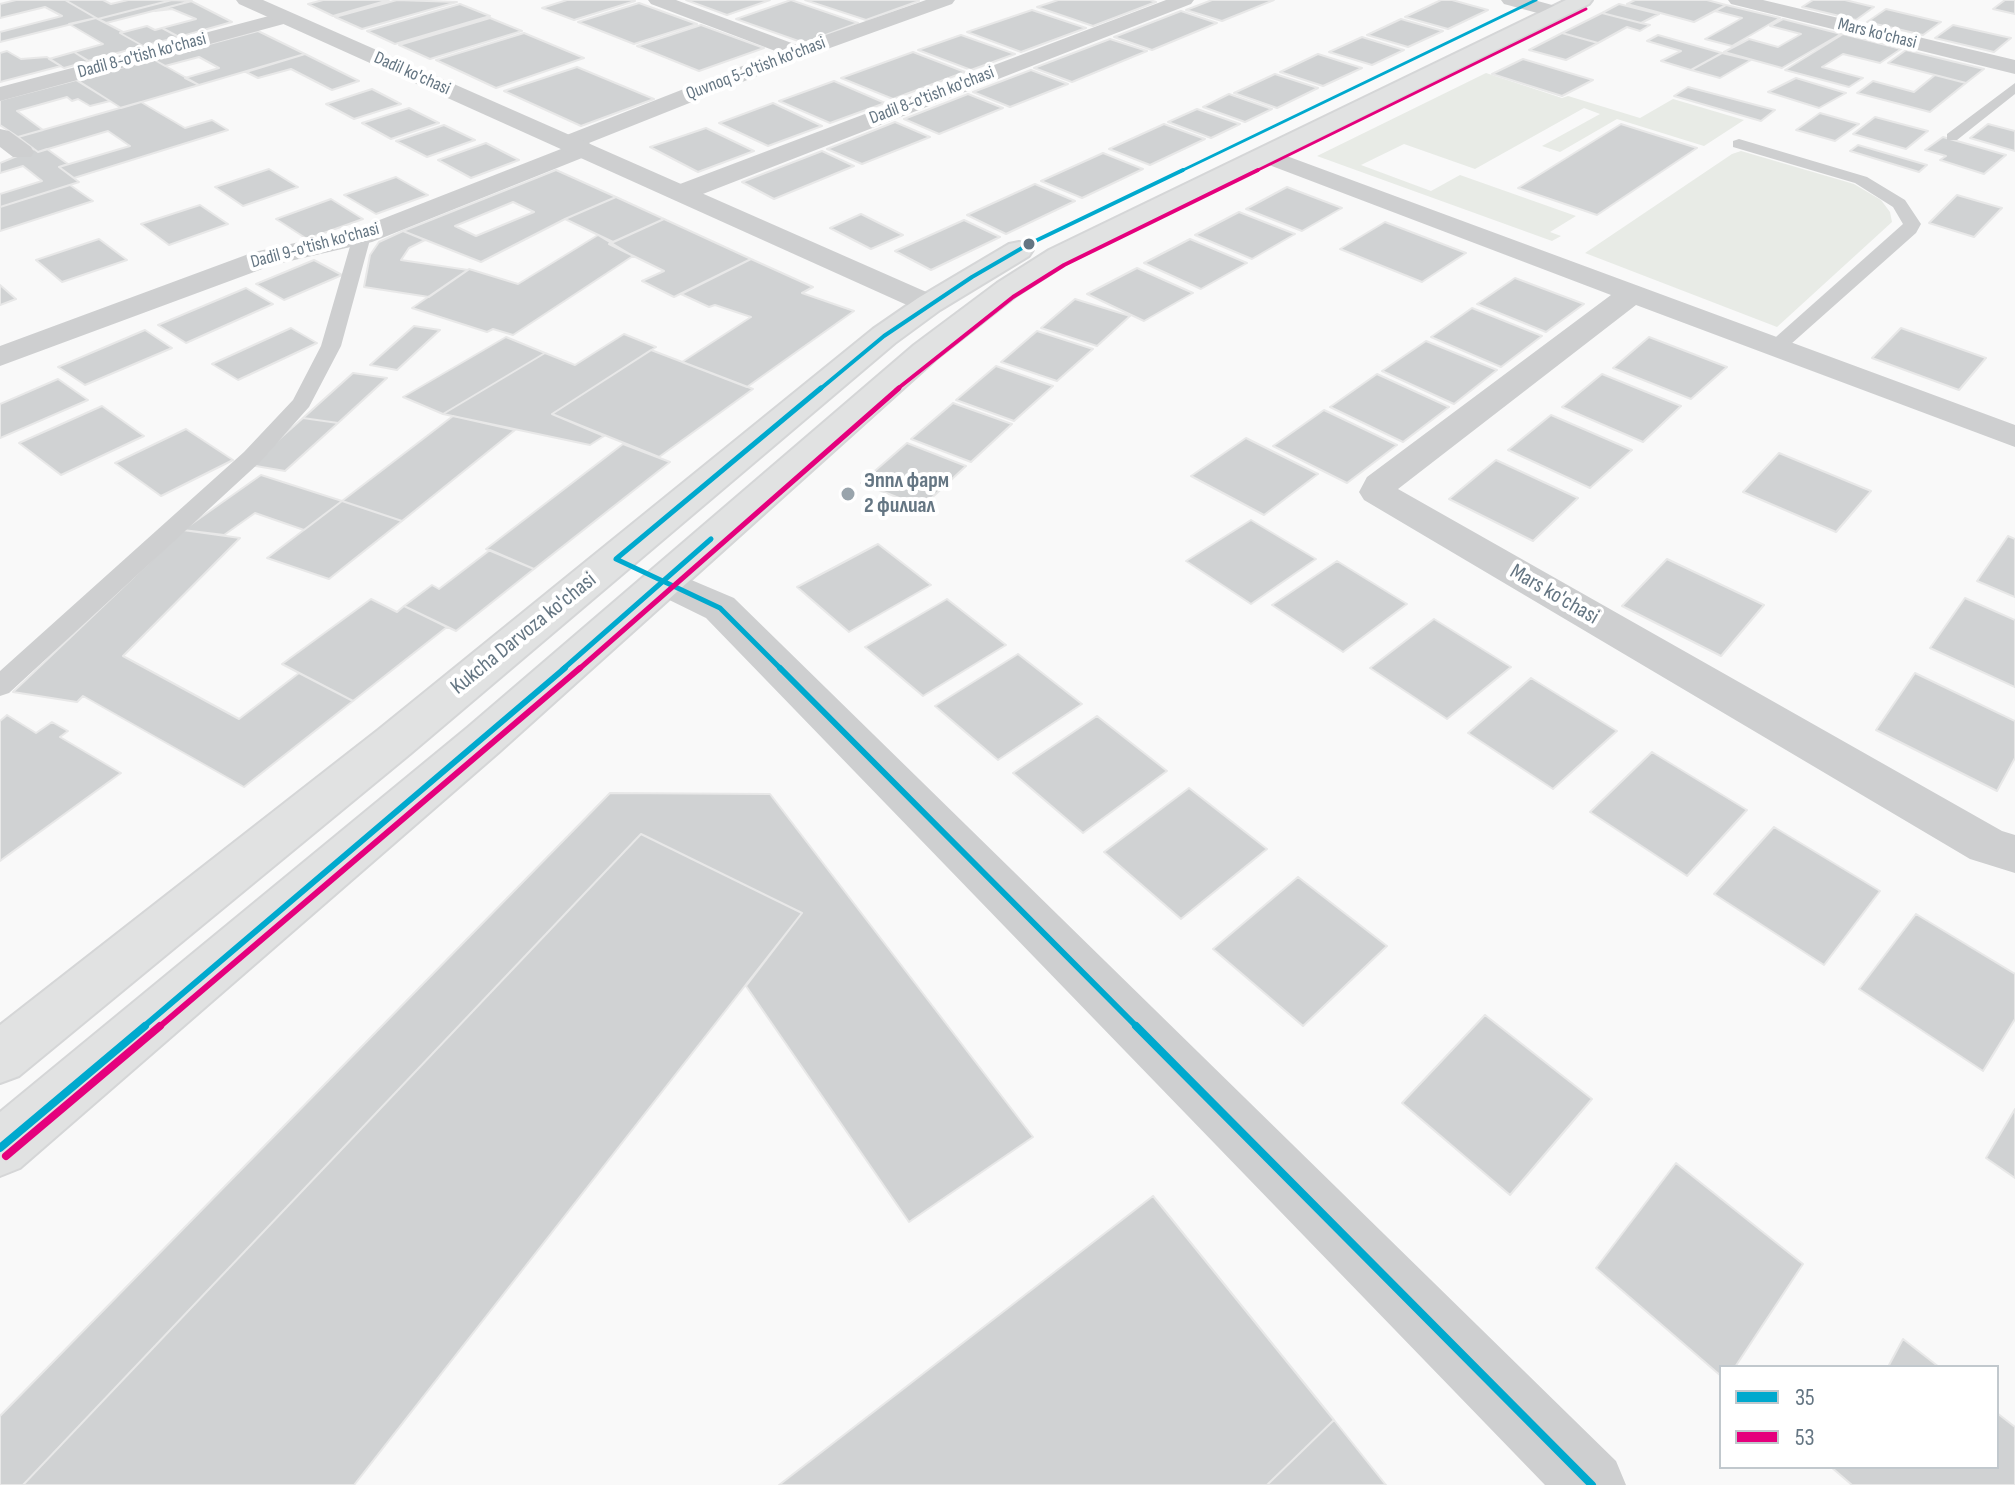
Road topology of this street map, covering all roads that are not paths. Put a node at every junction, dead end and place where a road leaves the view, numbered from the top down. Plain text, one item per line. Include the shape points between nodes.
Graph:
1 (246, 0) edge
2 (658, 0) edge
3 (945, 0) edge
4 (1184, 0) edge
5 (1738, 0) edge
6 (1542, 3) edge
7 (284, 18) junction
8 (797, 52) junction
9 (2015, 67) edge
10 (2015, 87) edge
11 (0, 94) edge
12 (0, 136) edge
13 (1952, 137) dead end
14 (1739, 144) dead end
15 (1236, 145) junction
16 (576, 146) junction
17 (22, 152) dead end
18 (1265, 155) junction
19 (681, 193) junction
20 (362, 236) junction
21 (1632, 293) junction
22 (929, 304) junction
23 (965, 320) junction
24 (1775, 348) junction
25 (0, 357) edge
26 (2015, 437) edge
27 (616, 559) junction
28 (663, 581) junction
29 (0, 686) edge
30 (2015, 854) edge
31 (0, 1058) edge
32 (0, 1148) edge
33 (1592, 1485) edge

1 - 7 street, Dadil ko'chasi
2 - 8 street
3 - 8 street, Quvnoq 5-o'tish ko'chasi
4 - 19 street, Dadil 8-o'tish ko'chasi
5 - 9 street, Mars ko'chasi
6 - 15 main road, Kukcha Darvoza ko'chasi
6 - 18 main road, Kukcha Darvoza ko'chasi
7 - 11 street, Dadil 8-o'tish ko'chasi
7 - 16 street, Dadil ko'chasi
8 - 16 street, Quvnoq 5-o'tish ko'chasi
10 - 13 lane
12 - 17 street
14 - 24 lane via 1861,180 1899,204 1912,224
15 - 18 main road
15 - 22 main road, Kukcha Darvoza ko'chasi via 1029,244
16 - 19 street, Dadil ko'chasi
16 - 20 street, Dadil 9-o'tish ko'chasi
18 - 21 street
18 - 23 main road, Kukcha Darvoza ko'chasi via 1059,256
19 - 22 street, Dadil ko'chasi
20 - 25 street, Dadil 9-o'tish ko'chasi via 264,258
20 - 29 lane via 331,346 302,403 252,457
21 - 24 street
21 - 30 street, Mars ko'chasi via 1377,492 1987,845
22 - 23 main road
22 - 27 main road, Kukcha Darvoza ko'chasi
23 - 28 main road, Kukcha Darvoza ko'chasi
24 - 26 street
27 - 28 main road
27 - 31 main road, Kukcha Darvoza ko'chasi
28 - 32 main road, Kukcha Darvoza ko'chasi
28 - 33 street via 720,608

